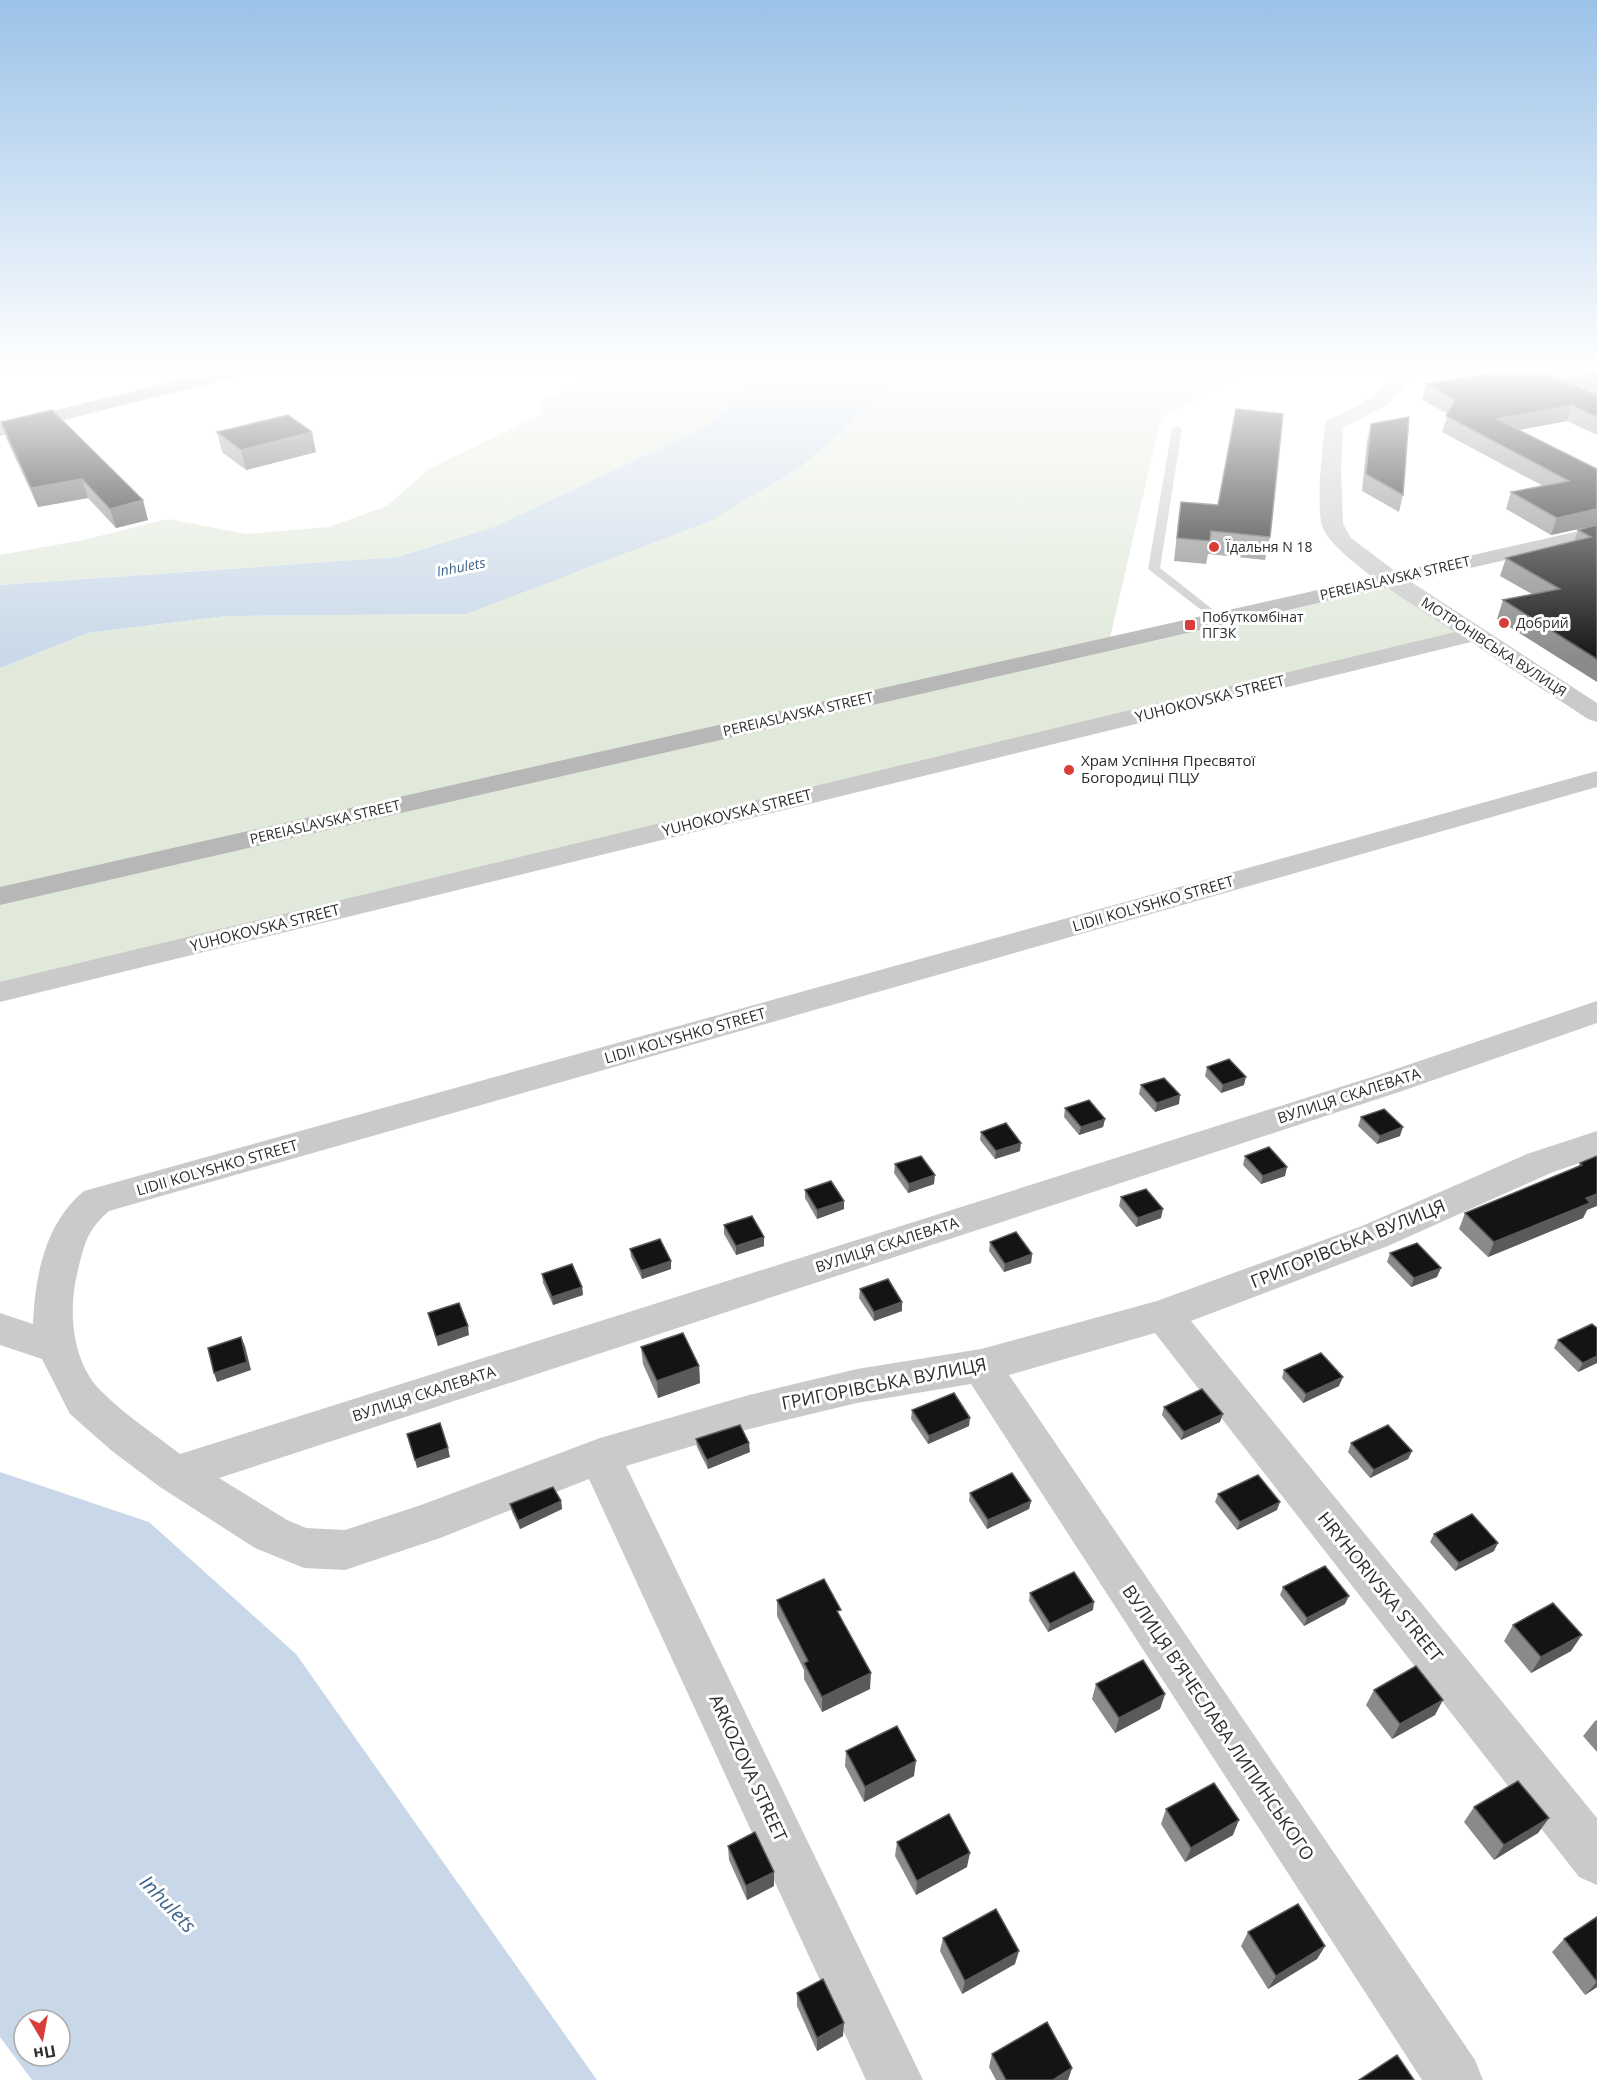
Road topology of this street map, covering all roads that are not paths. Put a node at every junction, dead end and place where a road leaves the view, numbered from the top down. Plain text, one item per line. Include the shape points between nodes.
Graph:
1 (1171, 467) edge
2 (1331, 467) edge
3 (1597, 532) edge
4 (1391, 579) junction
5 (1217, 618) junction
6 (1475, 634) junction
7 (1597, 714) edge
8 (1597, 779) edge
9 (0, 896) edge
10 (0, 992) edge
11 (1597, 1012) edge
12 (1597, 1144) edge
13 (1163, 1315) junction
14 (0, 1329) edge
15 (58, 1348) junction
16 (981, 1366) junction
17 (600, 1456) junction
18 (175, 1474) junction
19 (1597, 1859) edge
20 (895, 2080) edge
21 (1455, 2080) edge

1 - 5 lane via 1154,569
2 - 4 street, МОТРОНІВСЬКА ВУЛИЦЯ via 1332,524 1343,542
3 - 4 street, PEREIASLAVSKA STREET
4 - 5 street, PEREIASLAVSKA STREET
4 - 6 street, МОТРОНІВСЬКА ВУЛИЦЯ
5 - 9 street, PEREIASLAVSKA STREET
6 - 7 street, МОТРОНІВСЬКА ВУЛИЦЯ
6 - 10 street, YUHOKOVSKA STREET
8 - 15 street, LIDII KOLYSHKO STREET via 97,1202 81,1214 66,1240 56,1282 53,1323
11 - 18 street, ВУЛИЦЯ СКАЛЕВАТА via 1387,1084
12 - 13 street, ГРИГОРІВСЬКА ВУЛИЦЯ via 1540,1163 1376,1236
13 - 16 street, ГРИГОРІВСЬКА ВУЛИЦЯ
13 - 19 street, HRYHORIVSKA STREET
14 - 15 street
15 - 18 street, LIDII KOLYSHKO STREET via 85,1402
16 - 17 street, ГРИГОРІВСЬКА ВУЛИЦЯ via 836,1391
16 - 21 street, ВУЛИЦЯ В’ЯЧЕСЛАВА ЛИПИНСЬКОГО
17 - 18 street, ГРИГОРІВСЬКА ВУЛИЦЯ via 345,1550 304,1548 271,1534
17 - 20 street, ARKOZOVA STREET

